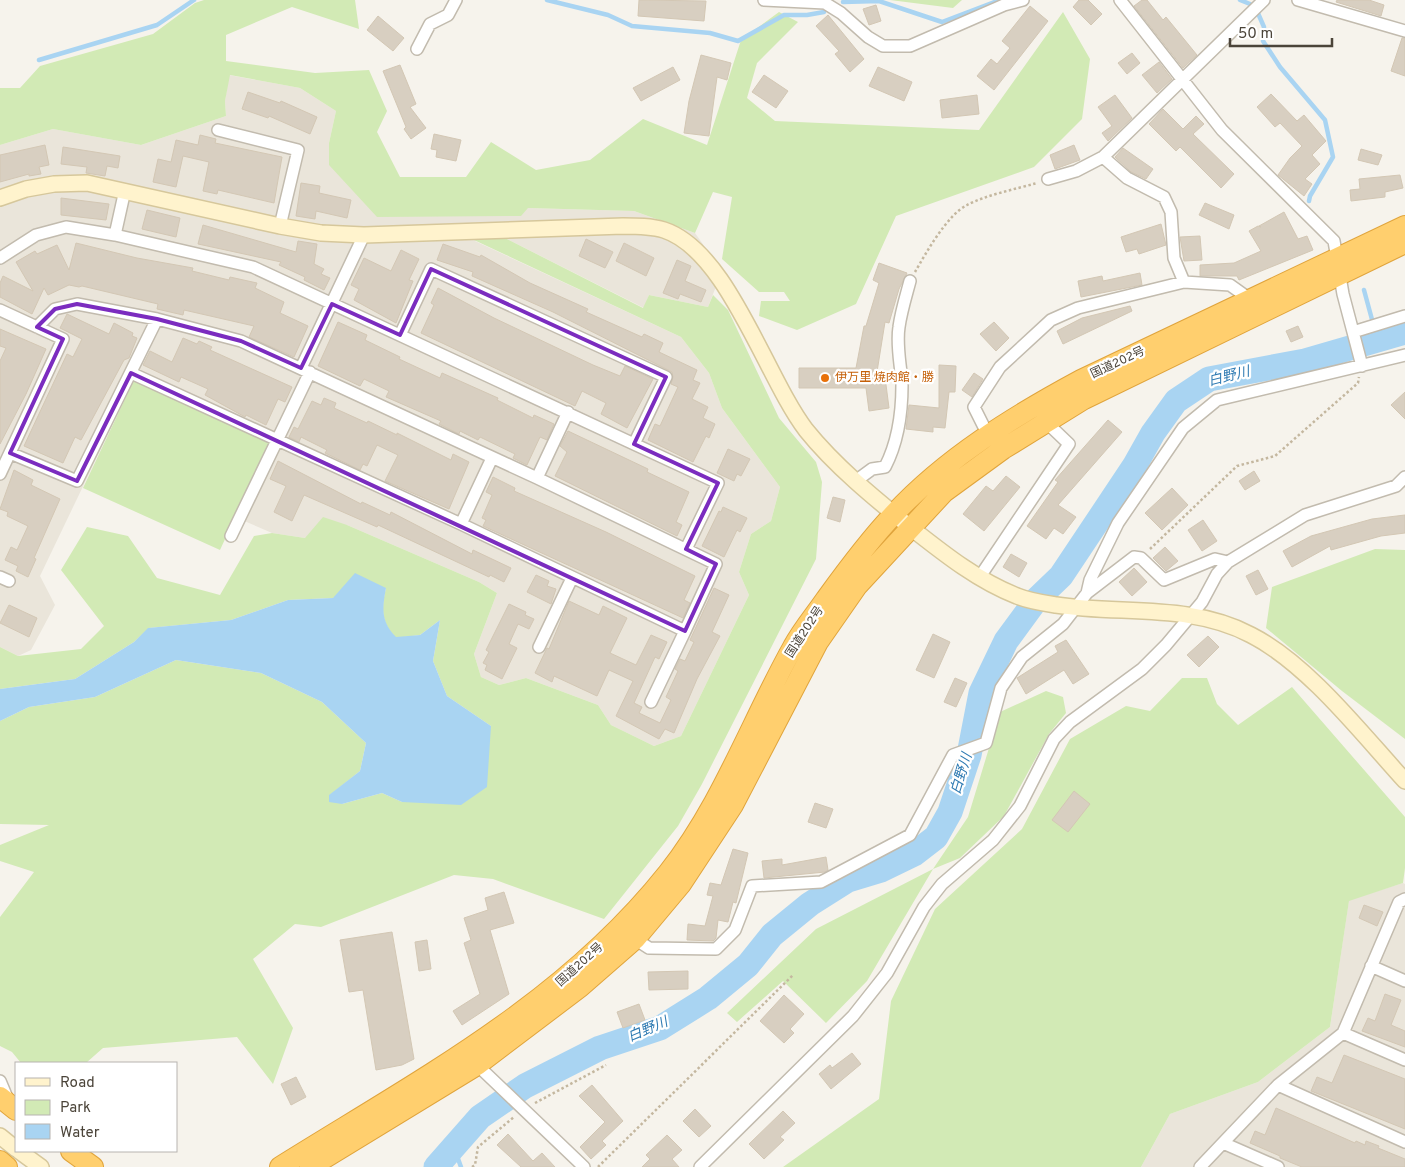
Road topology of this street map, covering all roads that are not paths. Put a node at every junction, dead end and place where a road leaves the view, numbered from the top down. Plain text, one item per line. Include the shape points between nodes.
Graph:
1 (456, 0) edge
2 (764, 0) edge
3 (1023, 0) edge
4 (1120, 0) edge
5 (1298, 0) edge
6 (826, 1) edge
7 (1263, 2) edge
8 (1405, 31) edge
9 (417, 49) dead end
10 (1182, 81) junction
11 (218, 130) dead end
12 (1103, 157) junction
13 (1048, 179) road end
14 (125, 190) junction
15 (0, 198) edge
16 (280, 226) junction
17 (1405, 226) edge
18 (115, 235) junction
19 (364, 235) junction
20 (1405, 243) edge
21 (0, 258) edge
22 (1339, 267) junction
23 (910, 281) road end
24 (1184, 282) junction
25 (1251, 300) junction
26 (332, 304) junction
27 (0, 310) edge
28 (1405, 316) edge
29 (157, 319) junction
30 (37, 327) junction
31 (1357, 330) junction
32 (400, 335) junction
33 (1405, 354) edge
34 (1362, 366) junction
35 (305, 370) junction
36 (131, 373) junction
37 (568, 412) junction
38 (1046, 422) junction
39 (988, 435) junction
40 (276, 440) junction
41 (634, 444) junction
42 (10, 453) junction
43 (492, 458) junction
44 (0, 474) edge
45 (1405, 477) edge
46 (537, 478) junction
47 (857, 480) junction
48 (894, 513) junction
49 (461, 524) junction
50 (910, 527) junction
51 (231, 536) dead end
52 (686, 549) junction
53 (1228, 562) junction
54 (572, 578) junction
55 (979, 578) junction
56 (1087, 593) junction
57 (1075, 608) junction
58 (1191, 614) junction
59 (685, 631) junction
60 (539, 647) dead end
61 (651, 702) dead end
62 (1405, 782) edge
63 (1405, 899) edge
64 (635, 939) junction
65 (1372, 966) junction
66 (1405, 981) edge
67 (1343, 1033) junction
68 (470, 1059) junction
69 (1405, 1060) edge
70 (0, 1081) edge
71 (1278, 1085) junction
72 (9, 1104) edge
73 (0, 1136) edge
74 (1405, 1142) edge
75 (1224, 1143) junction
76 (15, 1148) edge
77 (21, 1152) edge
78 (72, 1152) edge
79 (0, 1161) edge
80 (7, 1167) edge
81 (41, 1167) edge
82 (92, 1167) edge
83 (280, 1167) edge
84 (310, 1167) edge
85 (584, 1167) edge
86 (700, 1167) edge
87 (1200, 1167) edge
88 (1278, 1167) edge

1 - 9 street via 448,15 430,24
2 - 6 street
3 - 6 street via 1004,5 910,46 883,46
4 - 10 street
5 - 8 street
7 - 10 street
10 - 12 street
10 - 22 street via 1222,130 1334,241
11 - 16 street via 298,150
12 - 13 street via 1076,171
12 - 24 street via 1127,178 1164,197 1171,212 1174,258
14 - 15 street via 87,183 54,184
14 - 16 street
14 - 18 street
16 - 19 street via 321,234
17 - 22 highway, 国道202号
18 - 21 street via 66,227 36,235
18 - 26 street via 253,267
19 - 26 street
19 - 47 street via 623,226 664,230 682,240 712,271 737,304 782,393 806,429 833,460
20 - 22 highway, 国道202号
22 - 25 highway, 国道202号
22 - 31 street
22 - 38 highway, 国道202号
23 - 47 street via 899,326 902,384 900,420 893,451 884,467 872,469
24 - 25 street via 1230,285
24 - 39 street via 1078,308 1052,320 1000,367 974,407
25 - 39 highway, 国道202号 via 1081,380
26 - 32 street
26 - 35 street
27 - 30 street
28 - 31 street
29 - 30 street via 77,304 55,309
29 - 35 street via 241,341
29 - 36 street
30 - 42 street via 64,339
31 - 34 street
32 - 37 street
32 - 41 street via 431,269 666,377
33 - 34 street
34 - 56 street via 1217,400 1183,428 1118,523 1090,580
35 - 40 street
35 - 43 street
36 - 40 street
36 - 42 street via 77,481
37 - 41 street
37 - 46 street
38 - 50 highway, 国道202号 via 944,492
38 - 55 street via 1069,444
39 - 48 highway, 国道202号
40 - 49 street
40 - 51 street
41 - 52 street via 718,483
42 - 44 street
43 - 46 street
43 - 49 street
45 - 53 street via 1396,486 1305,515
46 - 52 street
47 - 48 street
48 - 50 street
48 - 68 highway, 国道202号 via 850,566 794,645 717,798 698,832 668,872 625,924
49 - 54 street
50 - 55 street
50 - 64 highway, 国道202号 via 858,586 818,642 733,805 680,884
52 - 59 street via 716,564
53 - 56 street via 1215,559 1164,580 1141,558 1134,557
53 - 58 street
54 - 59 street
54 - 60 street
55 - 57 street via 1018,597
56 - 57 street
57 - 58 street
57 - 64 street via 1063,624 1022,657 1001,688 986,743 952,755 910,835 821,882 752,886 735,930 716,949 649,948
58 - 62 street via 1250,634 1294,662
58 - 86 street via 1142,669 1070,722 1054,739 1020,806 992,840 942,884 930,899 887,973 853,1016
59 - 61 street
63 - 65 street via 1399,902
64 - 68 highway, 国道202号 via 573,994
65 - 66 street
65 - 67 street
67 - 69 street
67 - 71 street
68 - 83 highway, 国道202号
68 - 84 highway, 国道202号
68 - 85 street
70 - 72 street
71 - 74 street
71 - 75 street
73 - 76 street
75 - 87 street
75 - 88 street
77 - 81 street
78 - 82 highway
79 - 80 highway

